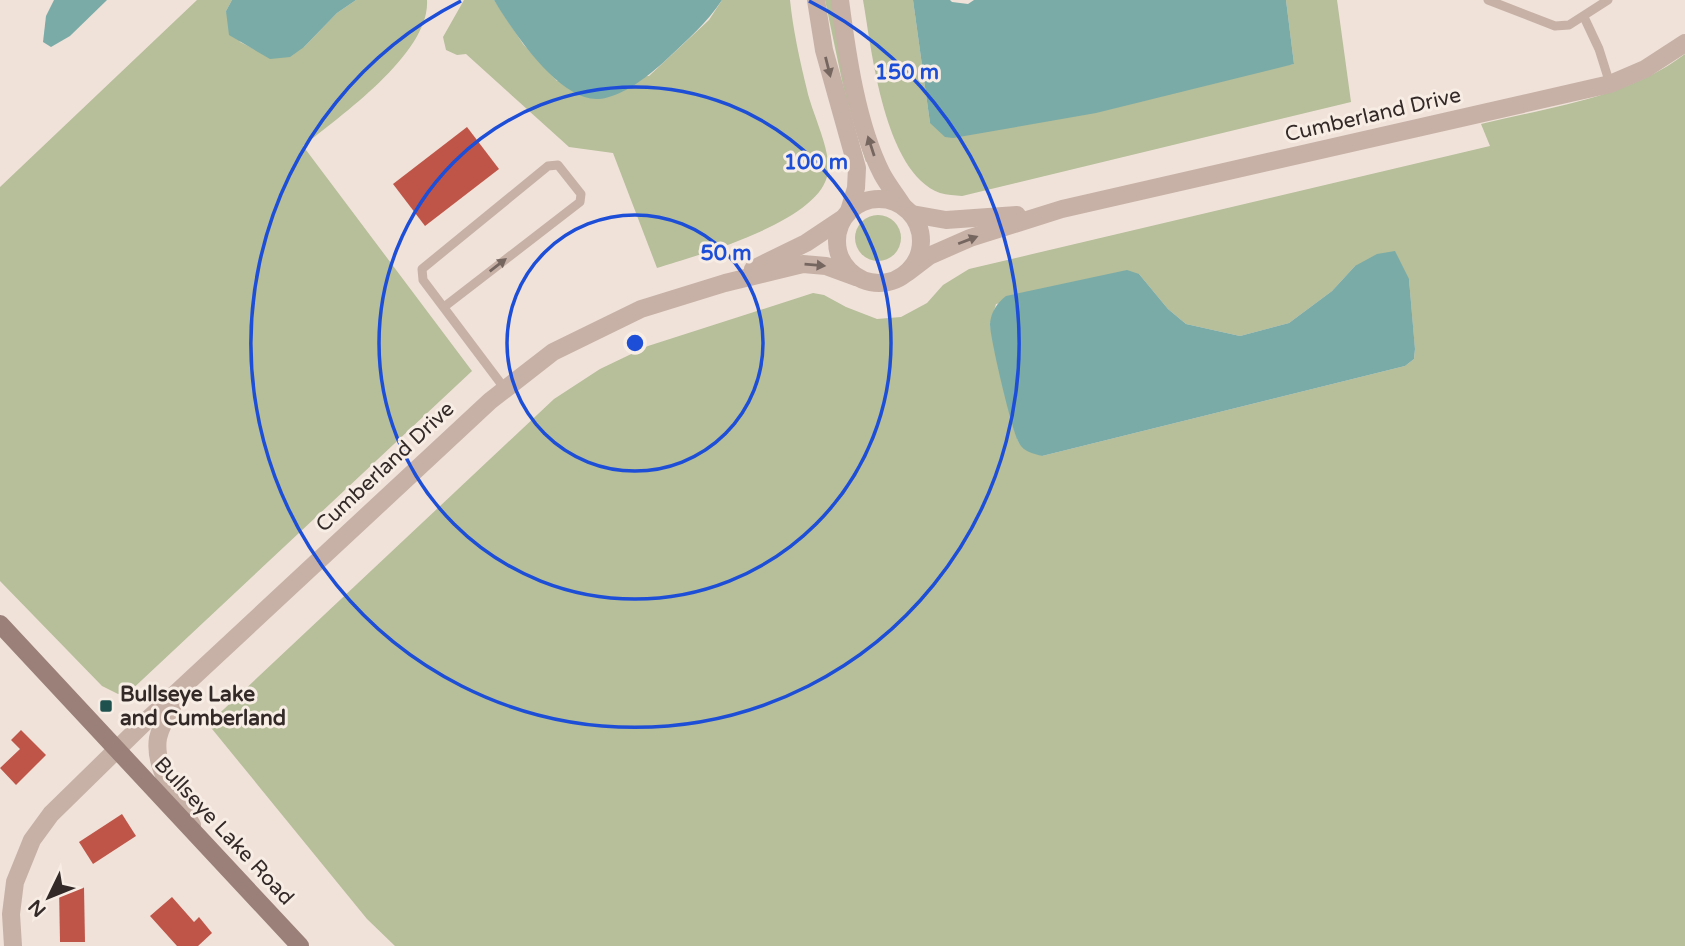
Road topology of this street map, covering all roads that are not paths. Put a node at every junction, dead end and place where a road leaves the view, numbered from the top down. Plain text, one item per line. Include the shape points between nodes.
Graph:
1 (816, 0) edge
2 (840, 0) edge
3 (1489, 0) edge
4 (1608, 0) edge
5 (1584, 16) junction
6 (1685, 43) edge
7 (1610, 83) junction
8 (1062, 209) junction
9 (908, 210) junction
10 (845, 215) junction
11 (908, 272) junction
12 (856, 277) junction
13 (725, 284) junction
14 (444, 307) junction
15 (505, 389) junction
16 (0, 624) edge
17 (181, 689) junction
18 (118, 749) junction
19 (198, 837) junction
20 (13, 946) edge
21 (300, 946) edge

1 -> 10 street via 834,92 856,161 856,187
9 -> 2 street via 874,155 846,49
3 - 5 lane via 1555,26 1569,25
4 - 5 lane
5 - 7 lane
6 - 7 street, Cumberland Drive via 1645,69
7 - 8 street, Cumberland Drive
8 - 9 street, Cumberland Drive via 946,220
11 -> 8 street, Cumberland Drive via 929,256 970,238
9 - 10 street via 893,200 871,199
9 - 11 street via 918,224 921,247
10 - 12 street via 838,230 837,254
10 - 13 street, Cumberland Drive via 804,244
11 - 12 street via 883,283
13 -> 12 street, Cumberland Drive via 803,264 826,266
13 - 15 street, Cumberland Drive via 641,309 553,352
14 -> 14 lane via 580,202 581,194 558,165 548,166 422,269 423,280
14 - 15 lane
15 - 17 street, Cumberland Drive
16 - 18 street, Bullseye Lake Road
17 - 18 street, Cumberland Drive
17 - 19 street via 162,724 158,746 162,768
18 - 19 street, Bullseye Lake Road
18 - 20 street, Cumberland Drive via 51,814 32,840 13,890
19 - 21 street, Bullseye Lake Road

